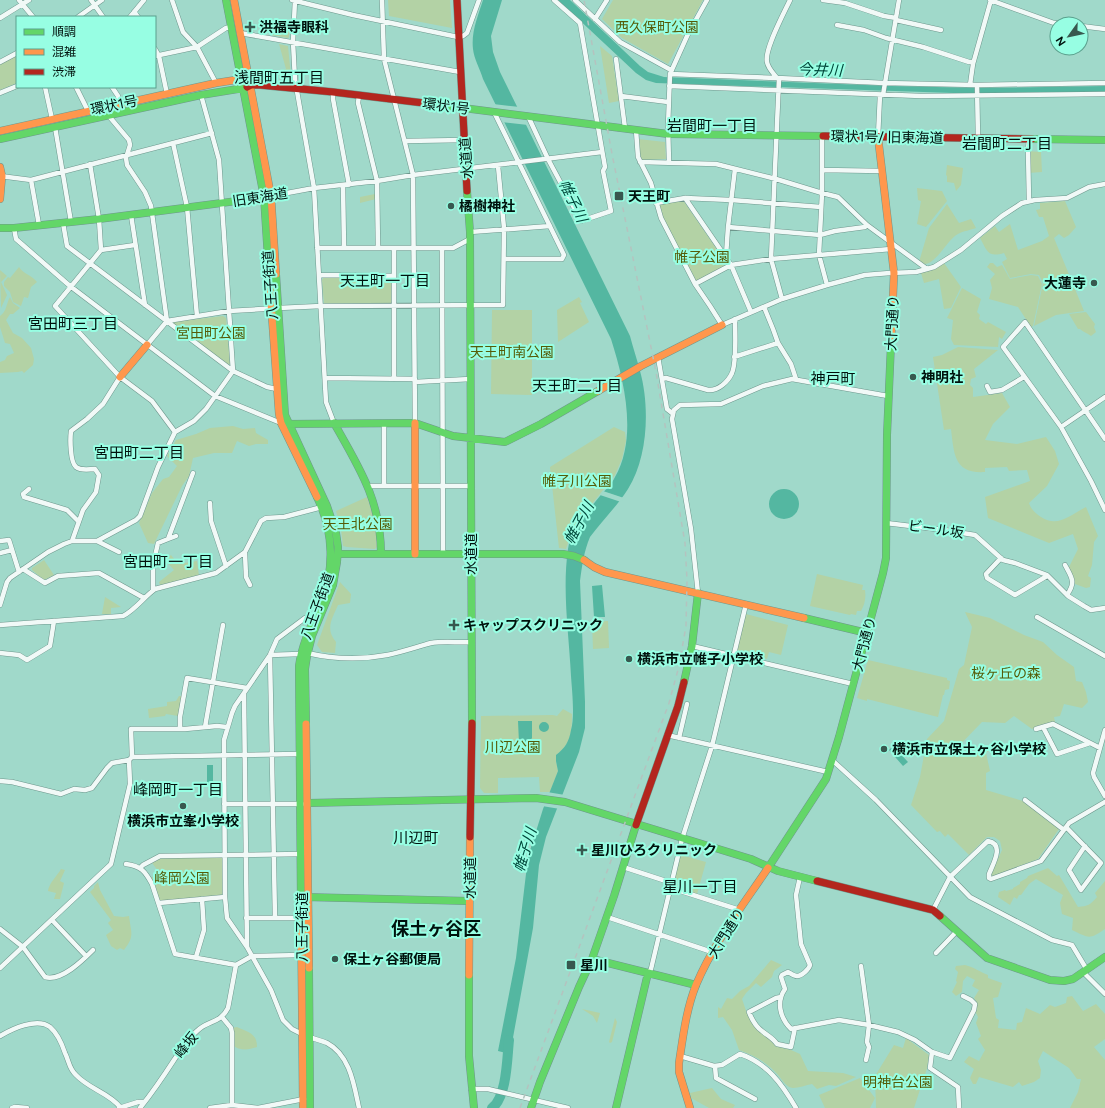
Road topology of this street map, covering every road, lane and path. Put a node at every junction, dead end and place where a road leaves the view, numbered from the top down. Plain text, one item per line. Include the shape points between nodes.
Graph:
1 (29, 0) edge
2 (91, 0) edge
3 (102, 0) edge
4 (144, 0) edge
5 (174, 0) edge
6 (226, 0) edge
7 (234, 0) edge
8 (294, 0) edge
9 (382, 0) edge
10 (457, 0) edge
11 (479, 0) edge
12 (554, 0) edge
13 (574, 0) edge
14 (607, 0) edge
15 (707, 0) edge
16 (790, 0) edge
17 (823, 0) edge
18 (899, 0) edge
19 (990, 0) edge
20 (20, 2) edge
21 (95, 6) junction
22 (134, 12) junction
23 (32, 16) edge
24 (80, 16) edge
25 (102, 16) edge
26 (131, 16) edge
27 (137, 16) edge
28 (0, 18) edge
29 (595, 19) junction
30 (896, 19) junction
31 (1049, 20) edge
32 (383, 21) junction
33 (837, 25) dead end
34 (231, 27) junction
35 (1089, 27) edge
36 (1105, 29) edge
37 (941, 30) dead end
38 (240, 33) junction
39 (458, 37) junction
40 (892, 40) junction
41 (293, 42) junction
42 (197, 47) junction
43 (16, 54) edge
44 (157, 56) edge
45 (384, 59) junction
46 (616, 59) dead end
47 (0, 62) edge
48 (973, 62) junction
49 (460, 72) junction
50 (671, 72) junction
51 (778, 78) junction
52 (242, 79) junction
53 (1105, 82) edge
54 (216, 83) junction
55 (884, 83) junction
56 (970, 85) junction
57 (977, 85) junction
58 (16, 86) edge
59 (247, 86) junction
60 (669, 86) junction
61 (46, 88) edge
62 (76, 88) edge
63 (113, 88) edge
64 (296, 88) junction
65 (779, 90) junction
66 (333, 92) junction
67 (0, 93) edge
68 (167, 94) junction
69 (1105, 94) edge
70 (201, 95) junction
71 (359, 95) junction
72 (881, 95) junction
73 (621, 96) junction
74 (977, 96) junction
75 (395, 100) junction
76 (668, 102) junction
77 (120, 104) junction
78 (107, 107) junction
79 (463, 108) junction
80 (88, 111) junction
81 (496, 112) junction
82 (108, 115) junction
83 (527, 116) junction
84 (52, 119) junction
85 (598, 126) junction
86 (55, 127) junction
87 (625, 128) junction
88 (636, 130) junction
89 (0, 131) edge
90 (212, 133) junction
91 (668, 134) junction
92 (777, 136) junction
93 (822, 136) junction
94 (878, 137) junction
95 (978, 138) junction
96 (0, 139) edge
97 (1029, 139) junction
98 (464, 140) junction
99 (1105, 140) edge
100 (405, 141) junction
101 (173, 143) junction
102 (602, 152) junction
103 (127, 155) junction
104 (548, 159) junction
105 (640, 162) junction
106 (669, 162) junction
107 (519, 163) junction
108 (90, 164) junction
109 (498, 166) junction
110 (0, 167) edge
111 (735, 169) junction
112 (467, 170) junction
113 (822, 170) junction
114 (62, 171) junction
115 (882, 171) junction
116 (413, 175) junction
117 (1, 176) edge
118 (776, 179) junction
119 (31, 180) junction
120 (378, 181) junction
121 (349, 184) junction
122 (1105, 184) edge
123 (343, 185) junction
124 (314, 188) junction
125 (822, 193) junction
126 (268, 197) junction
127 (685, 198) junction
128 (0, 199) edge
129 (731, 200) junction
130 (1028, 201) junction
131 (656, 202) junction
132 (222, 203) junction
133 (774, 204) junction
134 (187, 207) junction
135 (822, 207) junction
136 (152, 212) junction
137 (130, 215) junction
138 (99, 219) junction
139 (67, 223) junction
140 (867, 225) junction
141 (39, 226) junction
142 (550, 226) junction
143 (728, 227) junction
144 (0, 228) edge
145 (14, 228) junction
146 (504, 228) junction
147 (773, 230) junction
148 (470, 232) junction
149 (820, 235) junction
150 (470, 239) junction
151 (135, 245) junction
152 (891, 246) junction
153 (317, 248) junction
154 (344, 248) junction
155 (378, 248) junction
156 (394, 248) junction
157 (414, 248) junction
158 (442, 248) junction
159 (101, 250) junction
160 (819, 255) junction
161 (726, 256) junction
162 (504, 259) junction
163 (771, 259) junction
164 (89, 263) junction
165 (731, 265) junction
166 (927, 269) junction
167 (894, 273) junction
168 (319, 275) junction
169 (394, 276) junction
170 (695, 284) junction
171 (827, 285) junction
172 (70, 286) junction
173 (782, 299) junction
174 (145, 305) junction
175 (442, 305) junction
176 (471, 305) junction
177 (321, 306) junction
178 (394, 306) junction
179 (414, 306) junction
180 (764, 307) junction
181 (276, 308) junction
182 (229, 311) junction
183 (751, 312) junction
184 (197, 316) junction
185 (735, 319) junction
186 (167, 321) junction
187 (722, 325) junction
188 (778, 343) junction
189 (147, 345) junction
190 (658, 357) junction
191 (734, 357) junction
192 (233, 371) junction
193 (120, 377) junction
194 (1024, 377) junction
195 (325, 378) junction
196 (394, 379) junction
197 (470, 379) junction
198 (662, 379) junction
199 (796, 379) junction
200 (415, 380) junction
201 (443, 381) junction
202 (988, 386) dead end
203 (277, 390) junction
204 (215, 396) junction
205 (888, 396) junction
206 (1105, 397) edge
207 (1086, 410) junction
208 (672, 413) junction
209 (334, 423) junction
210 (384, 423) junction
211 (415, 423) junction
212 (281, 424) junction
213 (289, 424) junction
214 (1060, 427) junction
215 (175, 432) junction
216 (443, 433) junction
217 (471, 439) junction
218 (1105, 439) edge
219 (193, 473) dead end
220 (367, 486) junction
221 (384, 486) junction
222 (415, 486) junction
223 (443, 486) junction
224 (471, 486) junction
225 (29, 489) dead end
226 (210, 503) dead end
227 (322, 507) junction
228 (1105, 510) edge
229 (78, 522) junction
230 (886, 523) junction
231 (176, 536) dead end
232 (168, 539) junction
233 (97, 540) junction
234 (0, 541) edge
235 (72, 541) junction
236 (12, 550) junction
237 (119, 552) dead end
238 (0, 553) edge
239 (244, 553) junction
240 (443, 553) junction
241 (471, 553) junction
242 (338, 554) junction
243 (381, 554) junction
244 (415, 554) junction
245 (1001, 558) junction
246 (1066, 565) dead end
247 (226, 566) junction
248 (21, 571) junction
249 (1047, 576) junction
250 (250, 585) dead end
251 (153, 590) junction
252 (698, 593) junction
253 (1067, 595) junction
254 (144, 598) junction
255 (746, 604) junction
256 (0, 605) edge
257 (1105, 608) edge
258 (314, 617) junction
259 (1037, 617) dead end
260 (54, 621) junction
261 (0, 625) edge
262 (223, 625) dead end
263 (867, 633) junction
264 (471, 642) junction
265 (692, 646) junction
266 (0, 653) edge
267 (304, 654) junction
268 (270, 656) junction
269 (733, 656) junction
270 (1105, 656) edge
271 (213, 682) junction
272 (853, 684) junction
273 (247, 688) junction
274 (244, 693) junction
275 (687, 704) dead end
276 (205, 727) junction
277 (1043, 727) junction
278 (180, 728) junction
279 (227, 728) junction
280 (1036, 729) dead end
281 (1105, 730) edge
282 (668, 735) junction
283 (679, 738) junction
284 (1090, 744) junction
285 (712, 746) junction
286 (1099, 750) junction
287 (273, 754) junction
288 (300, 754) junction
289 (1105, 754) edge
290 (223, 755) junction
291 (245, 755) junction
292 (131, 758) junction
293 (832, 760) junction
294 (828, 772) junction
295 (0, 781) edge
296 (1105, 796) edge
297 (471, 799) junction
298 (1025, 800) dead end
299 (1105, 802) edge
300 (224, 804) junction
301 (245, 804) junction
302 (273, 804) junction
303 (305, 804) junction
304 (636, 824) junction
305 (1065, 828) junction
306 (682, 838) junction
307 (1086, 846) junction
308 (246, 854) junction
309 (274, 854) junction
310 (302, 854) junction
311 (224, 855) junction
312 (126, 864) dead end
313 (623, 867) junction
314 (768, 867) junction
315 (140, 868) junction
316 (800, 877) junction
317 (950, 877) junction
318 (671, 886) junction
319 (225, 897) junction
320 (305, 897) junction
321 (202, 899) junction
322 (469, 901) junction
323 (159, 903) junction
324 (740, 910) junction
325 (933, 910) junction
326 (607, 917) junction
327 (246, 918) junction
328 (275, 918) junction
329 (302, 918) junction
330 (52, 920) junction
331 (0, 929) edge
332 (957, 930) junction
333 (659, 934) junction
334 (23, 947) junction
335 (247, 947) junction
336 (94, 950) dead end
337 (712, 952) junction
338 (936, 953) dead end
339 (302, 955) junction
340 (86, 956) junction
341 (252, 956) junction
342 (196, 957) junction
343 (1105, 957) edge
344 (592, 959) junction
345 (236, 965) junction
346 (861, 966) dead end
347 (0, 968) edge
348 (1086, 971) junction
349 (648, 973) junction
350 (696, 984) junction
351 (1105, 994) edge
352 (963, 996) dead end
353 (781, 997) junction
354 (222, 1017) junction
355 (869, 1025) junction
356 (795, 1028) junction
357 (306, 1035) junction
358 (0, 1036) edge
359 (932, 1052) junction
360 (680, 1056) junction
361 (866, 1060) dead end
362 (715, 1066) junction
363 (471, 1089) junction
364 (306, 1099) junction
365 (755, 1099) dead end
366 (534, 1100) junction
367 (144, 1102) junction
368 (284, 1102) junction
369 (232, 1105) junction
370 (12, 1108) edge
371 (27, 1108) edge
372 (119, 1108) edge
373 (140, 1108) edge
374 (210, 1108) edge
375 (283, 1108) edge
376 (303, 1108) edge
377 (310, 1108) edge
378 (359, 1108) edge
379 (474, 1108) edge
380 (531, 1108) edge
381 (568, 1108) edge
382 (616, 1108) edge
383 (690, 1108) edge
384 (796, 1108) edge
385 (959, 1108) edge

1 - 20 street
2 - 21 street
3 - 21 street
4 - 22 street
5 - 42 street via 183,32
6 - 34 main road
7 - 38 main road, 八王子街道
8 - 32 street
8 - 41 street
9 - 32 street
10 - 39 main road, 水道道
11 - 39 street via 467,33
12 - 85 street via 580,23
13 - 29 street
14 - 29 street
15 - 50 street
16 - 51 street via 766,55 767,62
17 - 30 street via 845,3
18 - 30 street
19 - 31 street
19 - 48 street
20 - 23 street
20 - 28 street
21 - 24 street
21 - 25 street
22 - 26 street
22 - 27 street
29 - 50 street via 620,42
30 - 37 street
30 - 40 street
32 - 39 street
32 - 45 street
33 - 40 street via 864,30
34 - 42 street
34 - 52 main road
35 - 36 street
38 - 41 street
38 - 59 main road, 八王子街道
39 - 49 main road, 水道道
40 - 48 street
40 - 55 street
41 - 45 street
41 - 64 street
42 - 44 street
42 - 54 street
43 - 47 street
44 - 68 street
45 - 49 street
45 - 75 street
46 - 73 street
48 - 56 street
49 - 79 main road, 水道道
50 - 51 street
50 - 60 street
51 - 55 street
51 - 65 street
52 - 54 main road, 環状1号
52 - 59 main road, 環状1号
53 - 57 street
54 - 68 main road, 環状1号
55 - 56 street
55 - 72 street
56 - 57 street
57 - 74 street
58 - 67 street
59 - 64 main road, 環状1号
59 - 70 main road, 環状1号
59 - 126 main road, 八王子街道
60 - 65 street
60 - 76 street
61 - 84 street
62 - 80 street
63 - 77 street
64 - 66 main road, 環状1号
64 - 124 street
65 - 72 street
65 - 92 street
66 - 71 main road, 環状1号
66 - 121 street
68 - 77 main road, 環状1号
69 - 74 street
70 - 82 main road, 環状1号
70 - 90 street
71 - 75 main road, 環状1号
71 - 120 street via 358,103
72 - 74 street
72 - 94 street
73 - 76 street
73 - 87 street
74 - 95 street
75 - 79 main road, 環状1号
75 - 100 street
76 - 91 street
77 - 78 main road, 環状1号
78 - 80 main road, 環状1号
78 - 82 street
79 - 81 main road, 環状1号
79 - 98 main road, 水道道
80 - 84 main road, 環状1号
81 - 83 main road, 環状1号
81 - 107 street
82 - 86 main road, 環状1号
82 - 103 street via 129,140
83 - 85 main road
83 - 104 street
84 - 89 main road, 環状1号
85 - 87 main road
85 - 102 street
86 - 96 main road, 環状1号
86 - 114 street
87 - 88 main road
88 - 91 main road
88 - 105 street
90 - 101 street
90 - 132 street via 219,160
91 - 92 main road, 環状1号/ 旧東海道
91 - 106 street
92 - 93 main road, 環状1号/ 旧東海道
92 - 118 street
93 - 94 main road, 環状1号/ 旧東海道
93 - 113 street
94 - 95 main road, 環状1号/ 旧東海道
94 - 115 main road, 大門通り
95 - 97 main road, 環状1号/ 旧東海道
97 - 99 main road, 環状1号/ 旧東海道
97 - 130 street
98 - 100 street
98 - 112 main road, 水道道
100 - 116 street
101 - 103 street
101 - 134 street
102 - 104 street
102 - 104 street via 611,211 581,221
103 - 108 street
103 - 136 street via 127,165 145,192
104 - 107 street, 旧東海道
105 - 106 street
105 - 131 street via 651,183
106 - 111 street via 716,164
107 - 109 street, 旧東海道
107 - 142 street
108 - 114 street
108 - 138 street
109 - 112 street, 旧東海道
109 - 146 street
110 - 117 main road
111 - 118 street
111 - 129 street
112 - 116 street, 旧東海道
112 - 148 main road, 水道道
113 - 115 street
113 - 125 street
114 - 119 street
114 - 139 street
115 - 152 main road, 大門通り
116 - 120 street, 旧東海道
116 - 157 street
117 - 119 street
117 - 128 main road
118 - 125 street
118 - 133 street
119 - 141 street
120 - 121 street, 旧東海道
120 - 155 street
121 - 123 street, 旧東海道
122 - 130 street via 1089,187 1067,198
123 - 124 street, 旧東海道
123 - 154 street
124 - 126 street, 旧東海道
124 - 153 street
125 - 135 street
125 - 140 street via 838,197
126 - 132 main road, 旧東海道
126 - 181 main road, 八王子街道
127 - 129 street
127 - 131 street
127 - 161 street
129 - 133 street
129 - 143 street
130 - 166 street via 1013,208 961,250
131 - 170 street via 661,218
132 - 134 main road, 旧東海道
132 - 182 street
133 - 135 street
133 - 147 street
134 - 136 main road, 旧東海道
134 - 184 street
135 - 149 street
136 - 137 main road, 旧東海道
136 - 186 street
137 - 138 main road, 旧東海道
137 - 151 street
138 - 139 main road, 旧東海道
138 - 159 street
139 - 141 main road, 旧東海道
139 - 164 street via 67,246
140 - 149 street via 865,228
140 - 152 street
141 - 145 main road, 旧東海道
142 - 146 street
142 - 162 street via 564,255 562,259
143 - 147 street
143 - 161 street
144 - 145 main road, 旧東海道
145 - 172 street via 16,239
146 - 148 street
146 - 162 street
147 - 149 street
147 - 163 street
148 - 150 main road, 水道道
149 - 160 street
150 - 158 street via 452,248
150 - 176 main road, 水道道
151 - 159 street
151 - 174 street
152 - 160 street
152 - 166 street
152 - 167 main road, 大門通り
153 - 154 street
153 - 168 street
154 - 155 street
155 - 156 street
156 - 157 street
156 - 169 street
157 - 158 street
157 - 179 street
158 - 175 street
159 - 164 street
160 - 163 street
160 - 171 street
161 - 165 street
162 - 176 street via 503,305
163 - 165 street
163 - 173 street
164 - 172 street
164 - 174 street
165 - 170 street
165 - 183 street
166 - 167 street
167 - 171 street via 865,275
167 - 205 main road, 大門通り
168 - 169 street
168 - 177 street
169 - 178 street
170 - 187 street
171 - 173 street
172 - 189 street
172 - 193 street via 55,306
173 - 180 street
174 - 186 street
175 - 176 street
175 - 179 street
175 - 201 street
176 - 197 main road, 水道道
177 - 178 street
177 - 181 street
177 - 195 street
178 - 179 street
178 - 196 street
179 - 200 street
180 - 183 street
180 - 188 street
181 - 182 street
181 - 203 main road, 八王子街道
181 - 213 main road, 八王子街道 via 285,415
182 - 184 street
182 - 192 street
183 - 185 street
184 - 186 street
185 - 187 street
185 - 191 street
186 - 189 street
186 - 192 street
187 - 190 main road
188 - 191 street
188 - 199 street
189 - 193 main road
189 - 204 street
190 - 198 street
190 - 217 main road via 505,442
191 - 198 street via 732,373 719,388 712,390
192 - 203 street
192 - 204 street
193 - 215 street via 152,401
193 - 229 street via 103,404 71,431 70,442 75,466 81,469 95,469 99,475 96,492
194 - 202 street via 1002,390 990,392
194 - 207 street via 1003,347 1025,322
194 - 214 street
195 - 196 street
195 - 209 street via 326,402
196 - 200 street
197 - 201 street
197 - 217 main road, 水道道
198 - 208 street via 667,409
199 - 205 street
199 - 208 street via 763,386 721,404 680,405
200 - 201 street
200 - 211 street
201 - 216 street
203 - 212 main road, 八王子街道
204 - 212 street
204 - 215 street via 194,420
205 - 230 main road, 大門通り
206 - 207 street
207 - 214 street
207 - 218 street
208 - 252 street via 691,529
209 - 210 main road
209 - 213 main road
209 - 220 main road
210 - 211 main road
210 - 221 street
211 - 216 main road
211 - 222 main road
212 - 213 main road
212 - 227 main road, 八王子街道
213 - 242 main road, 八王子街道 via 328,505
214 - 228 street
215 - 233 street via 158,466 140,516 128,525
216 - 217 main road
216 - 223 street
217 - 224 main road, 水道道
219 - 232 street
220 - 221 street
220 - 243 main road via 379,522
221 - 222 street
222 - 223 street
222 - 244 main road
223 - 224 street
223 - 240 street
224 - 241 main road, 水道道
225 - 229 street via 23,494 24,497 67,510
226 - 247 street via 211,521
227 - 239 street via 284,517 266,518 261,521
227 - 258 main road, 八王子街道 via 330,535 332,561 327,587
229 - 235 street
230 - 245 street, ビール坂 via 969,533 975,535
230 - 263 main road, 大門通り via 885,565
231 - 232 street
232 - 251 street via 158,543 153,565
233 - 235 street
233 - 237 street
234 - 236 street via 9,540
235 - 248 street via 48,552
236 - 238 street
236 - 248 street
239 - 247 street
239 - 250 street via 246,577
240 - 241 main road
240 - 244 main road
241 - 252 main road via 563,554 586,561 605,572
241 - 264 main road, 水道道
242 - 243 main road
242 - 267 main road, 八王子街道 via 331,592
243 - 244 main road
245 - 249 street, ビール坂
245 - 249 street via 986,574 987,578 1015,595 1018,596
246 - 253 street via 1073,582
247 - 251 street via 216,573
248 - 254 street via 45,583 58,576 99,573
248 - 256 street via 7,582
249 - 253 street, ビール坂
251 - 254 street
252 - 255 main road
252 - 265 main road
253 - 257 street, ビール坂 via 1091,610
254 - 260 street via 129,613 122,616
255 - 263 main road
255 - 269 street
258 - 267 main road, 八王子街道 via 305,637
258 - 268 street via 305,618 277,639
259 - 270 street
260 - 261 street
260 - 266 street via 50,646 27,660 18,655
262 - 271 street
263 - 272 main road, 大門通り
264 - 267 street via 433,643 371,658
264 - 297 main road, 水道道
265 - 269 street
265 - 282 main road via 686,680
267 - 268 street
267 - 288 main road, 八王子街道 via 299,673
267 - 303 main road, 八王子街道
268 - 273 street
268 - 287 street
269 - 272 street
269 - 285 street
271 - 273 street
271 - 276 street
271 - 278 street via 187,678
272 - 293 main road, 大門通り
273 - 274 street
274 - 279 street via 232,713
274 - 291 street
275 - 283 street
276 - 278 street
276 - 279 street
277 - 280 street
277 - 284 street via 1053,724
277 - 284 street via 1057,754
278 - 292 street via 131,729
279 - 290 street
281 - 286 street
282 - 283 street
282 - 304 main road
283 - 285 street
284 - 286 street
285 - 294 street
285 - 306 street
286 - 289 street
286 - 296 street via 1093,773
287 - 288 street
287 - 291 street
287 - 302 street
288 - 303 main road, 八王子街道
290 - 291 street
290 - 292 street
290 - 300 street
291 - 301 street
292 - 295 street via 112,763 92,788 85,790 61,794 10,781
292 - 330 street via 130,784 112,864
293 - 294 main road, 大門通り
293 - 317 street via 876,800
294 - 314 main road, 大門通り via 826,779
297 - 303 main road via 369,800
297 - 304 main road via 543,798 565,802
297 - 322 main road, 水道道
298 - 305 street
299 - 305 street
300 - 301 street
300 - 311 street
301 - 302 street
301 - 308 street
302 - 303 street
302 - 309 street
303 - 310 main road, 八王子街道
303 - 320 main road, 八王子街道
304 - 306 main road
304 - 313 main road
305 - 307 street
305 - 317 street via 1040,861 991,879 989,874 998,849 996,844 988,841
306 - 314 main road
306 - 318 street
307 - 307 street via 1101,863 1081,890 1069,870
308 - 309 street
308 - 311 street
308 - 327 street
309 - 310 street
309 - 328 street
310 - 320 main road, 八王子街道
311 - 315 street via 160,856
311 - 319 street
312 - 315 street
313 - 318 street
313 - 326 main road
314 - 316 main road
314 - 324 main road, 大門通り
315 - 323 street via 152,884
316 - 325 main road
316 - 353 street via 796,895 801,944 810,965 799,976 788,972 782,975 781,981 786,989
317 - 325 street
317 - 348 street via 970,897 1052,940 1072,945
318 - 324 street
318 - 333 street
319 - 321 street
319 - 335 street via 227,918
320 - 322 main road
320 - 329 main road, 八王子街道
320 - 357 main road, 八王子街道
321 - 323 street
321 - 342 street via 204,930
322 - 363 main road, 水道道
323 - 342 street via 175,954
324 - 337 main road, 大門通り
325 - 332 main road
326 - 333 street
326 - 344 main road
327 - 328 street
327 - 335 street
328 - 329 street
329 - 339 main road, 八王子街道
330 - 334 street
330 - 340 street
331 - 334 street
332 - 338 street
332 - 348 main road via 987,958 1050,980 1073,979
333 - 337 street
333 - 349 street
334 - 340 street via 47,978 63,974
334 - 347 street
335 - 341 street
336 - 340 street
337 - 350 main road, 大門通り
339 - 341 street
339 - 357 main road, 八王子街道
341 - 345 street
341 - 357 street via 273,994 283,1020 292,1029
342 - 345 street
343 - 348 main road
344 - 349 main road
344 - 366 main road
345 - 354 street via 228,1008
346 - 355 street
348 - 351 street
349 - 350 main road
349 - 382 main road
350 - 360 main road, 大門通り
352 - 359 street via 975,1004 974,1010 950,1058
353 - 356 street via 779,1003 785,1023 791,1029
353 - 356 street via 749,1012 753,1022 777,1044 791,1047
354 - 367 street, 峰坂 via 201,1027 188,1040
354 - 369 street via 232,1032
355 - 356 street via 839,1020
355 - 359 street via 898,1032
355 - 361 street
357 - 364 main road, 八王子街道
357 - 378 street via 327,1043 345,1060
358 - 372 street via 30,1023 46,1024 57,1036 76,1076 88,1086 114,1100
359 - 385 street via 930,1068 958,1087
360 - 362 street
360 - 383 main road, 大門通り via 679,1072
362 - 365 street via 716,1078
362 - 384 street via 722,1066 740,1054 751,1058 776,1078
363 - 366 street via 488,1089
363 - 379 main road, 水道道
364 - 368 street
364 - 376 main road, 八王子街道
364 - 377 main road, 八王子街道
366 - 380 main road
366 - 381 street
367 - 372 street
367 - 373 street, 峰坂
368 - 369 street via 258,1108
368 - 375 street
369 - 374 street
370 - 371 street

